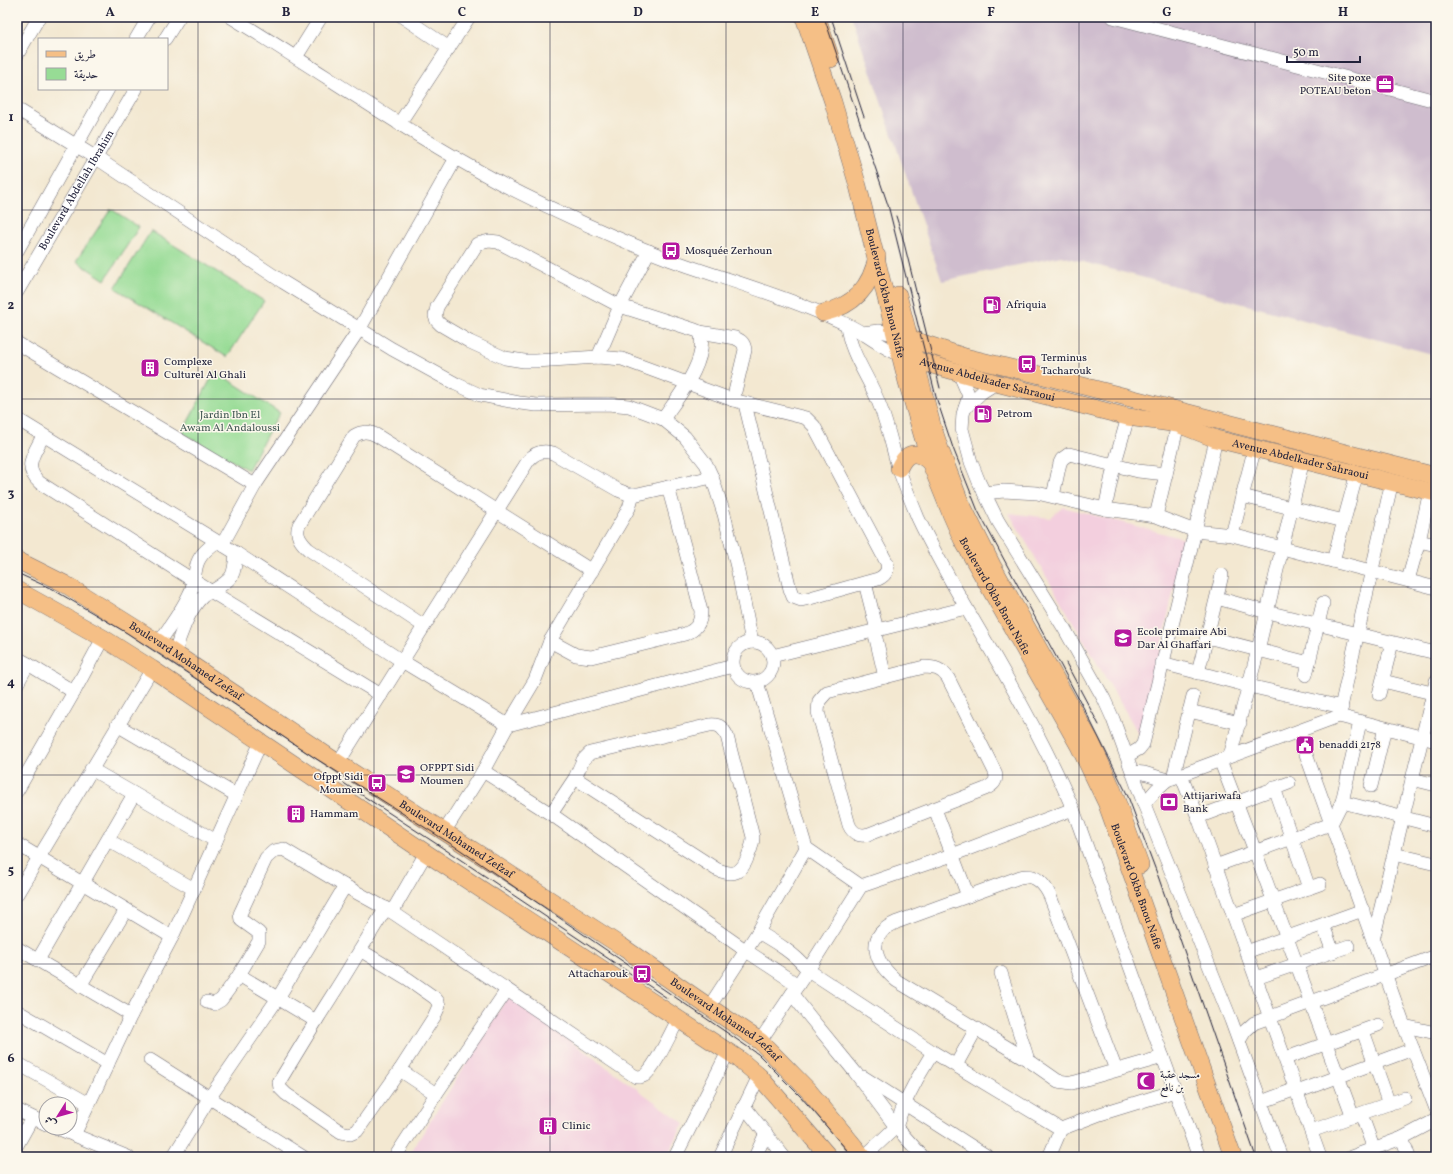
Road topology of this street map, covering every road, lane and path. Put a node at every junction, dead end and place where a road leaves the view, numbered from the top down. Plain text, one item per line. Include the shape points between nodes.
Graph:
1 (39, 17) edge
2 (149, 17) edge
3 (178, 17) edge
4 (231, 17) edge
5 (321, 17) edge
6 (403, 17) edge
7 (469, 17) edge
8 (804, 17) edge
9 (817, 17) edge
10 (1113, 17) edge
11 (137, 38) edge
12 (167, 38) edge
13 (449, 48) junction
14 (17, 55) edge
15 (296, 57) junction
16 (107, 90) edge
17 (135, 90) edge
18 (1436, 101) edge
19 (17, 109) edge
20 (399, 124) junction
21 (75, 145) junction
22 (95, 157) junction
23 (456, 158) junction
24 (17, 251) edge
25 (649, 251) junction
26 (877, 256) junction
27 (17, 292) edge
28 (620, 306) junction
29 (823, 313) junction
30 (847, 325) junction
31 (360, 328) junction
32 (700, 332) junction
33 (862, 333) junction
34 (903, 336) junction
35 (17, 343) edge
36 (598, 357) junction
37 (908, 358) junction
38 (959, 373) junction
39 (688, 383) junction
40 (996, 383) junction
41 (739, 402) junction
42 (964, 408) junction
43 (1128, 416) junction
44 (664, 419) junction
45 (17, 420) edge
46 (1178, 424) junction
47 (43, 436) junction
48 (1216, 439) junction
49 (1254, 448) junction
50 (1303, 460) junction
51 (930, 462) junction
52 (1114, 466) junction
53 (899, 468) junction
54 (1356, 473) junction
55 (1166, 474) junction
56 (712, 477) junction
57 (1392, 482) junction
58 (256, 486) junction
59 (668, 487) junction
60 (1434, 487) edge
61 (984, 493) junction
62 (633, 494) junction
63 (1053, 496) junction
64 (1242, 496) junction
65 (1292, 508) junction
66 (1105, 509) junction
67 (497, 510) junction
68 (1156, 516) junction
69 (1344, 520) junction
70 (1195, 531) junction
71 (1232, 535) junction
72 (1419, 541) junction
73 (219, 543) junction
74 (1436, 546) edge
75 (1283, 548) junction
76 (236, 553) junction
77 (17, 560) edge
78 (1333, 561) junction
79 (592, 571) junction
80 (1372, 571) junction
81 (1222, 575) dead end
82 (1408, 580) junction
83 (194, 581) junction
84 (865, 583) junction
85 (1436, 588) edge
86 (17, 590) edge
87 (211, 591) junction
88 (1217, 598) junction
89 (1323, 603) dead end
90 (966, 608) junction
91 (1267, 612) junction
92 (1318, 624) junction
93 (424, 626) junction
94 (876, 630) junction
95 (1358, 634) junction
96 (1207, 637) junction
97 (103, 638) junction
98 (550, 641) junction
99 (752, 642) junction
100 (159, 643) junction
101 (1392, 643) junction
102 (1258, 650) junction
103 (1436, 653) edge
104 (175, 654) junction
105 (772, 656) junction
106 (17, 658) edge
107 (402, 661) junction
108 (1162, 663) junction
109 (28, 664) junction
110 (733, 666) junction
111 (152, 669) junction
112 (1198, 673) junction
113 (885, 677) junction
114 (757, 682) junction
115 (17, 684) edge
116 (1249, 686) junction
117 (1435, 689) edge
118 (74, 692) junction
119 (381, 695) junction
120 (1193, 696) dead end
121 (1189, 711) junction
122 (1340, 712) junction
123 (1360, 722) junction
124 (1240, 723) junction
125 (117, 725) junction
126 (508, 725) junction
127 (1385, 728) junction
128 (1298, 732) junction
129 (1422, 737) junction
130 (1436, 741) edge
131 (261, 742) junction
132 (1127, 756) junction
133 (1225, 758) junction
134 (338, 763) junction
135 (91, 769) junction
136 (483, 771) junction
137 (1133, 772) junction
138 (1174, 777) junction
139 (575, 778) junction
140 (1412, 779) junction
141 (1289, 783) dead end
142 (18, 785) edge
143 (1436, 785) edge
144 (1371, 786) dead end
145 (1274, 788) junction
146 (134, 794) junction
147 (236, 795) junction
148 (1342, 802) junction
149 (1237, 803) junction
150 (1144, 804) junction
151 (935, 809) junction
152 (1073, 809) junction
153 (551, 814) junction
154 (1198, 817) junction
155 (1402, 817) junction
156 (1331, 824) junction
157 (1436, 826) edge
158 (444, 832) junction
159 (1291, 838) junction
160 (108, 840) junction
161 (216, 841) junction
162 (17, 844) edge
163 (806, 848) junction
164 (1256, 851) junction
165 (426, 853) junction
166 (1394, 854) junction
167 (952, 855) junction
168 (38, 858) junction
169 (1436, 864) edge
170 (1215, 866) junction
171 (83, 884) junction
172 (345, 886) junction
173 (861, 886) junction
174 (194, 889) junction
175 (17, 894) edge
176 (968, 896) junction
177 (1274, 901) junction
178 (126, 910) junction
179 (389, 910) junction
180 (1362, 910) junction
181 (1233, 916) junction
182 (1323, 925) junction
183 (758, 932) junction
184 (172, 937) junction
185 (1288, 938) junction
186 (1373, 940) junction
187 (1349, 946) dead end
188 (17, 948) edge
189 (360, 950) junction
190 (745, 950) junction
191 (1246, 952) junction
192 (1333, 952) junction
193 (1436, 956) edge
194 (38, 960) junction
195 (1298, 964) junction
196 (808, 970) junction
197 (1001, 973) dead end
198 (239, 975) junction
199 (1386, 975) junction
200 (1256, 978) junction
201 (80, 986) junction
202 (795, 989) junction
203 (507, 990) junction
204 (278, 998) junction
205 (207, 1002) dead end
206 (1311, 1002) junction
207 (709, 1007) junction
208 (17, 1011) edge
209 (131, 1015) junction
210 (1270, 1017) junction
211 (679, 1018) junction
212 (1231, 1020) junction
213 (316, 1021) junction
214 (1254, 1023) junction
215 (1378, 1025) dead end
216 (1404, 1026) junction
217 (976, 1029) junction
218 (1363, 1031) junction
219 (1436, 1033) edge
220 (760, 1040) junction
221 (1239, 1042) junction
222 (1327, 1044) junction
223 (1413, 1049) junction
224 (728, 1052) junction
225 (933, 1052) junction
226 (1163, 1057) junction
227 (1286, 1058) junction
228 (150, 1060) dead end
229 (1028, 1060) junction
230 (17, 1063) edge
231 (108, 1064) junction
232 (1374, 1064) junction
233 (956, 1065) junction
234 (400, 1070) junction
235 (1116, 1070) junction
236 (855, 1072) junction
237 (759, 1076) junction
238 (1339, 1077) junction
239 (1430, 1077) edge
240 (1175, 1091) junction
241 (1297, 1091) junction
242 (436, 1094) junction
243 (210, 1097) junction
244 (1405, 1098) dead end
245 (1261, 1102) junction
246 (88, 1104) junction
247 (904, 1104) junction
248 (1388, 1104) junction
249 (744, 1106) junction
250 (1436, 1109) edge
251 (17, 1110) edge
252 (1357, 1115) junction
253 (32, 1118) junction
254 (1436, 1120) edge
255 (38, 1121) edge
256 (78, 1126) edge
257 (896, 1127) junction
258 (1061, 1129) junction
259 (1311, 1131) junction
260 (766, 1133) junction
261 (76, 1136) edge
262 (1402, 1138) junction
263 (17, 1145) edge
264 (1369, 1152) edge
265 (128, 1157) edge
266 (173, 1157) edge
267 (304, 1157) edge
268 (395, 1157) edge
269 (675, 1157) edge
270 (720, 1157) edge
271 (755, 1157) edge
272 (784, 1157) edge
273 (830, 1157) edge
274 (864, 1157) edge
275 (922, 1157) edge
276 (988, 1157) edge
277 (1048, 1157) edge
278 (1199, 1157) edge
279 (1233, 1157) edge
280 (1245, 1157) edge
281 (1281, 1157) edge
282 (1320, 1157) edge
283 (1351, 1157) edge
284 (1409, 1157) edge

1 - 14 street
2 - 11 street
3 - 12 street
4 - 15 street
5 - 15 street
6 - 13 street
7 - 13 street
8 - 26 main road, Boulevard Okba Bnou Nafie via 846,144
9 - 34 main road, Boulevard Okba Bnou Nafie via 864,165
10 - 18 street
13 - 20 street
15 - 20 street
16 - 21 street, Boulevard Abdellah Ibrahim
17 - 22 street, Boulevard Abdellah Ibrahim
19 - 21 street
20 - 23 street
21 - 22 street
21 - 24 street, Boulevard Abdellah Ibrahim
22 - 27 street, Boulevard Abdellah Ibrahim
22 - 31 street via 283,282
23 - 25 street via 551,208
23 - 31 street
25 - 28 street
25 - 29 street
26 - 29 main road via 868,283 859,294 840,308
26 - 34 main road, Boulevard Okba Bnou Nafie
28 - 32 street
28 - 36 street
28 - 36 street via 498,242 489,240 474,248 437,307 437,321 441,325 505,358 536,361
29 - 30 street
30 - 33 street
30 - 53 street via 852,350 880,406
31 - 44 street via 456,384 480,395 536,405 630,406
31 - 58 street
32 - 39 street via 700,355
32 - 41 street via 736,338 744,344
33 - 34 street, Avenue Abdelkader Sahraoui via 879,331
33 - 37 street, Avenue Abdelkader Sahraoui via 881,346
34 - 37 main road, Boulevard Okba Bnou Nafie
34 - 60 main road, Avenue Abdelkader Sahraoui via 966,357 1040,374
35 - 58 street
36 - 39 street via 633,362
37 - 38 main road, Avenue Abdelkader Sahraoui
37 - 51 main road, Boulevard Okba Bnou Nafie via 909,388
37 - 280 main road, Boulevard Okba Bnou Nafie via 940,452 967,516 1088,736 1110,782
38 - 40 main road, Avenue Abdelkader Sahraoui
38 - 42 street via 969,396
39 - 41 street
39 - 44 street
40 - 42 street
40 - 43 main road, Avenue Abdelkader Sahraoui
41 - 84 street via 802,416 814,426 887,563 886,572 882,577
41 - 84 street via 792,595 795,599 801,600
42 - 61 street via 963,436
43 - 46 main road, Avenue Abdelkader Sahraoui
43 - 52 street
44 - 56 street via 685,437 706,464
45 - 47 street
46 - 48 main road, Avenue Abdelkader Sahraoui
46 - 55 street
47 - 73 street
47 - 83 street via 32,458 30,468 34,478
48 - 49 main road, Avenue Abdelkader Sahraoui
48 - 70 street
49 - 50 main road, Avenue Abdelkader Sahraoui
49 - 64 street
50 - 54 main road, Avenue Abdelkader Sahraoui
50 - 65 street
51 - 53 main road via 920,455 911,454 904,459
51 - 279 main road, Boulevard Okba Bnou Nafie via 962,539 1079,746 1103,796
52 - 55 street via 1138,472
52 - 63 street via 1069,454 1060,463
52 - 66 street
53 - 90 street via 919,519
54 - 57 main road, Avenue Abdelkader Sahraoui
54 - 69 street
55 - 68 street
56 - 59 street
56 - 99 street via 737,567
57 - 60 main road, Avenue Abdelkader Sahraoui
57 - 80 street
58 - 73 street
59 - 62 street
59 - 98 street via 701,611 694,630 591,657 576,655
60 - 72 street
61 - 63 street via 1021,491
61 - 132 street via 1104,699
62 - 67 street via 618,490 558,456 544,451 531,457
62 - 79 street via 629,508
63 - 66 street
64 - 65 street
64 - 71 street
65 - 69 street
65 - 75 street
66 - 68 street
67 - 79 street
67 - 93 street
67 - 93 street via 376,435 360,432 354,436 298,525 298,536 308,549
68 - 70 street
69 - 78 street
70 - 71 street
70 - 108 street
71 - 75 street
72 - 74 street
72 - 82 street
73 - 76 street
73 - 83 street via 205,550 198,560
75 - 78 street
75 - 91 street
76 - 87 street via 233,576
76 - 107 street
77 - 100 main road, Boulevard Mohamed Zefzaf via 65,584
78 - 80 street
79 - 98 street
80 - 82 street
80 - 95 street
81 - 88 street
82 - 85 street
83 - 87 street
83 - 100 street via 185,602
84 - 94 street
86 - 97 main road, Boulevard Mohamed Zefzaf
87 - 104 street via 202,597 191,614 180,634
87 - 119 street
88 - 91 street
88 - 96 street
89 - 92 street
90 - 94 street
90 - 152 street via 1036,730
91 - 92 street
91 - 102 street
92 - 95 street
92 - 102 street via 1308,669
93 - 107 street
94 - 105 street
94 - 113 street
95 - 101 street
95 - 122 street
96 - 102 street
96 - 112 street
97 - 111 main road, Boulevard Mohamed Zefzaf
97 - 118 street
98 - 126 street via 535,680
99 - 105 street via 765,646
99 - 110 street via 737,650
100 - 104 main road, Boulevard Mohamed Zefzaf
101 - 103 street
101 - 117 street via 1381,687
102 - 116 street
104 - 134 main road, Boulevard Mohamed Zefzaf
105 - 114 street via 772,669
106 - 109 street
107 - 119 street
107 - 126 street
108 - 112 street
108 - 132 street via 1142,744 1139,749
109 - 115 street
109 - 118 street
110 - 114 street via 742,679
110 - 126 street
111 - 125 street
111 - 131 main road, Boulevard Mohamed Zefzaf
112 - 116 street
113 - 151 street via 924,667 941,670 948,678 996,775 996,781 991,786
113 - 151 street via 827,692 817,706 849,826 856,834 866,835
114 - 163 street
116 - 122 street
116 - 124 street
117 - 129 street
118 - 142 street
119 - 134 street
120 - 121 street
121 - 124 street
121 - 138 street
122 - 123 street
122 - 128 street
123 - 127 street
123 - 148 street
124 - 133 street
125 - 135 street
125 - 147 street
126 - 136 street
127 - 129 street
127 - 144 street
128 - 133 street
128 - 156 street
129 - 130 street
129 - 140 street
131 - 147 street
131 - 165 main road, Boulevard Mohamed Zefzaf
132 - 137 street
133 - 138 street
133 - 149 street
134 - 158 main road, Boulevard Mohamed Zefzaf
135 - 146 street
135 - 168 street
136 - 153 street
136 - 158 street
137 - 138 street
137 - 150 street
138 - 150 street via 1157,789
138 - 154 street
139 - 139 street via 716,869 732,873 740,870 745,864 753,837 727,736 720,726 710,725 593,752 583,760
139 - 153 street
140 - 143 street
140 - 155 street
141 - 145 street
145 - 149 street
145 - 159 street
146 - 160 street
146 - 161 street
147 - 161 street
148 - 155 street
148 - 156 street
149 - 154 street
149 - 164 street
150 - 212 street
151 - 167 street
152 - 167 street
152 - 226 street
153 - 190 street
154 - 170 street
155 - 157 street
155 - 166 street
156 - 159 street
156 - 180 street
158 - 207 main road, Boulevard Mohamed Zefzaf via 621,946
159 - 164 street
159 - 177 street via 1314,886
160 - 171 street
160 - 174 street
161 - 174 street
162 - 168 street
163 - 173 street
163 - 183 street
164 - 170 street
164 - 177 street
165 - 179 street
165 - 211 main road, Boulevard Mohamed Zefzaf
166 - 169 street
166 - 186 street
167 - 173 street
167 - 176 street
168 - 171 street
168 - 175 street
170 - 181 street
171 - 178 street
171 - 194 street
172 - 179 street
172 - 198 street via 283,849 269,854 240,914 241,920 257,931 260,937
172 - 204 street
173 - 196 street
174 - 184 street
176 - 217 street via 890,925 878,937 876,950 881,964 897,980
176 - 235 street via 1023,876 1032,876 1043,883
177 - 181 street
177 - 185 street
178 - 184 street
178 - 201 street
179 - 189 street
179 - 203 street
180 - 182 street
180 - 186 street
181 - 191 street
182 - 185 street
182 - 192 street
183 - 190 street
183 - 196 street via 789,951
184 - 209 street
185 - 191 street
185 - 195 street
186 - 199 street
187 - 192 street
188 - 194 street
189 - 213 street
189 - 234 street via 408,978 438,1002 439,1007 434,1018
190 - 202 street
190 - 207 street
191 - 200 street
192 - 195 street
193 - 199 street
194 - 201 street
195 - 200 street
195 - 206 street
196 - 202 street
196 - 225 street
197 - 229 street
198 - 204 street
198 - 205 street via 220,1002
199 - 206 street
199 - 216 street
200 - 210 street
201 - 209 street
202 - 220 street
202 - 236 street via 810,1017
203 - 211 street via 641,1078 652,1067
203 - 242 street
204 - 213 street
204 - 243 street
206 - 210 street
206 - 222 street
207 - 220 main road, Boulevard Mohamed Zefzaf
208 - 231 street
209 - 231 street
210 - 214 street
210 - 227 street
211 - 224 main road, Boulevard Mohamed Zefzaf
212 - 214 street
212 - 221 street
213 - 234 street via 282,1076 279,1087 341,1132 350,1134 358,1131
214 - 221 street via 1245,1031
215 - 218 street
216 - 219 street
216 - 223 street
217 - 229 street
217 - 233 street
218 - 222 street
218 - 232 street
220 - 274 main road, Boulevard Mohamed Zefzaf via 808,1090
221 - 245 street
222 - 227 street
222 - 238 street
223 - 232 street
223 - 239 street
224 - 237 main road, Boulevard Mohamed Zefzaf
224 - 269 street
225 - 233 street
225 - 247 street
226 - 235 street
226 - 240 street
227 - 241 street
228 - 243 street
229 - 235 street via 1058,1081 1064,1082
230 - 246 street
231 - 246 street
232 - 238 street
232 - 248 street
233 - 258 street
234 - 242 street
236 - 247 street
236 - 257 street
237 - 249 street
237 - 273 main road, Boulevard Mohamed Zefzaf
238 - 241 street
238 - 252 street
239 - 250 street
240 - 258 street
240 - 278 street
241 - 245 street
241 - 259 street
242 - 268 street
243 - 266 street
243 - 267 street
244 - 248 street
245 - 281 street
246 - 256 street
247 - 257 street
247 - 276 street
248 - 252 street
249 - 260 street
249 - 270 street
251 - 253 street
252 - 259 street
252 - 264 street
253 - 255 street
253 - 263 street
254 - 262 street
257 - 274 street
257 - 275 street
258 - 277 street
259 - 282 street
260 - 271 street
260 - 272 street
261 - 265 street
262 - 264 street
262 - 284 street
264 - 283 street

